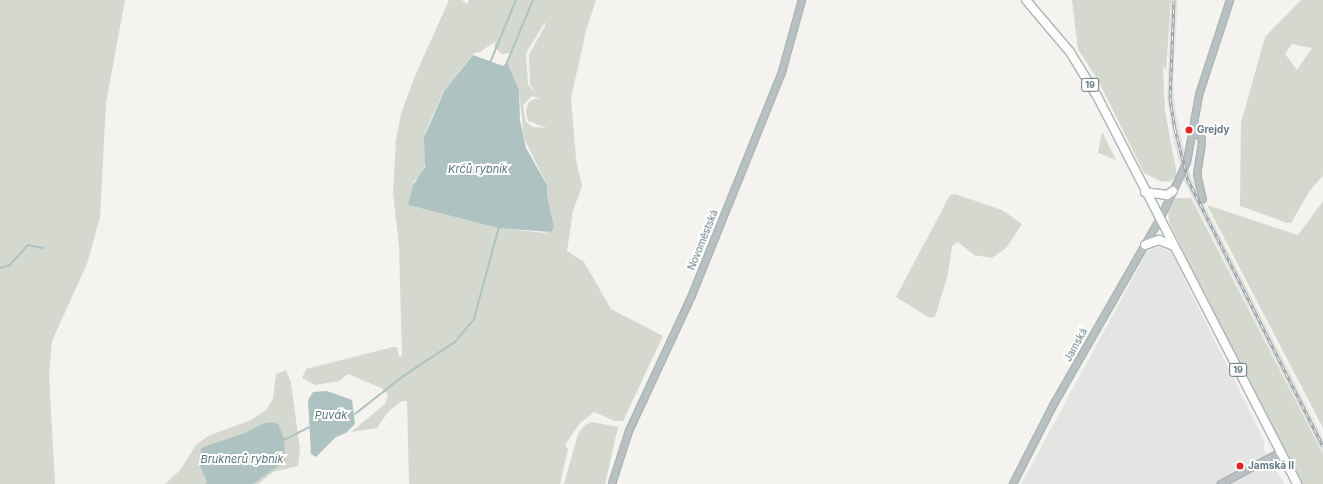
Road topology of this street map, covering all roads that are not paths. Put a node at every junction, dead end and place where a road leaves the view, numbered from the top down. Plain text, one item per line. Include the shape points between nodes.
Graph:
1 (802, 0) edge
2 (1026, 0) edge
3 (1230, 0) edge
4 (1191, 133) junction
5 (1145, 192) junction
6 (1173, 192) junction
7 (1203, 199) dead end
8 (1160, 219) junction
9 (1145, 245) junction
10 (1174, 246) junction
11 (1280, 452) junction
12 (612, 484) edge
13 (1013, 484) edge
14 (1221, 484) edge
15 (1297, 484) edge

1 - 12 street, Novoměstská via 782,72 692,295 629,431
2 - 5 main road, 19 via 1046,21 1078,65 1097,96
3 - 4 street, Jamská via 1200,95
4 - 6 street, Jamská via 1187,162
4 - 7 street via 1201,136 1197,174
5 - 6 main road via 1166,195
5 - 8 main road, 19
6 - 8 street, Jamská
8 - 9 street, Jamská
8 - 10 main road, 19
9 - 10 main road via 1159,240
9 - 13 street, Jamská via 1058,397
10 - 11 main road, 19
11 - 14 street
11 - 15 main road, 19

